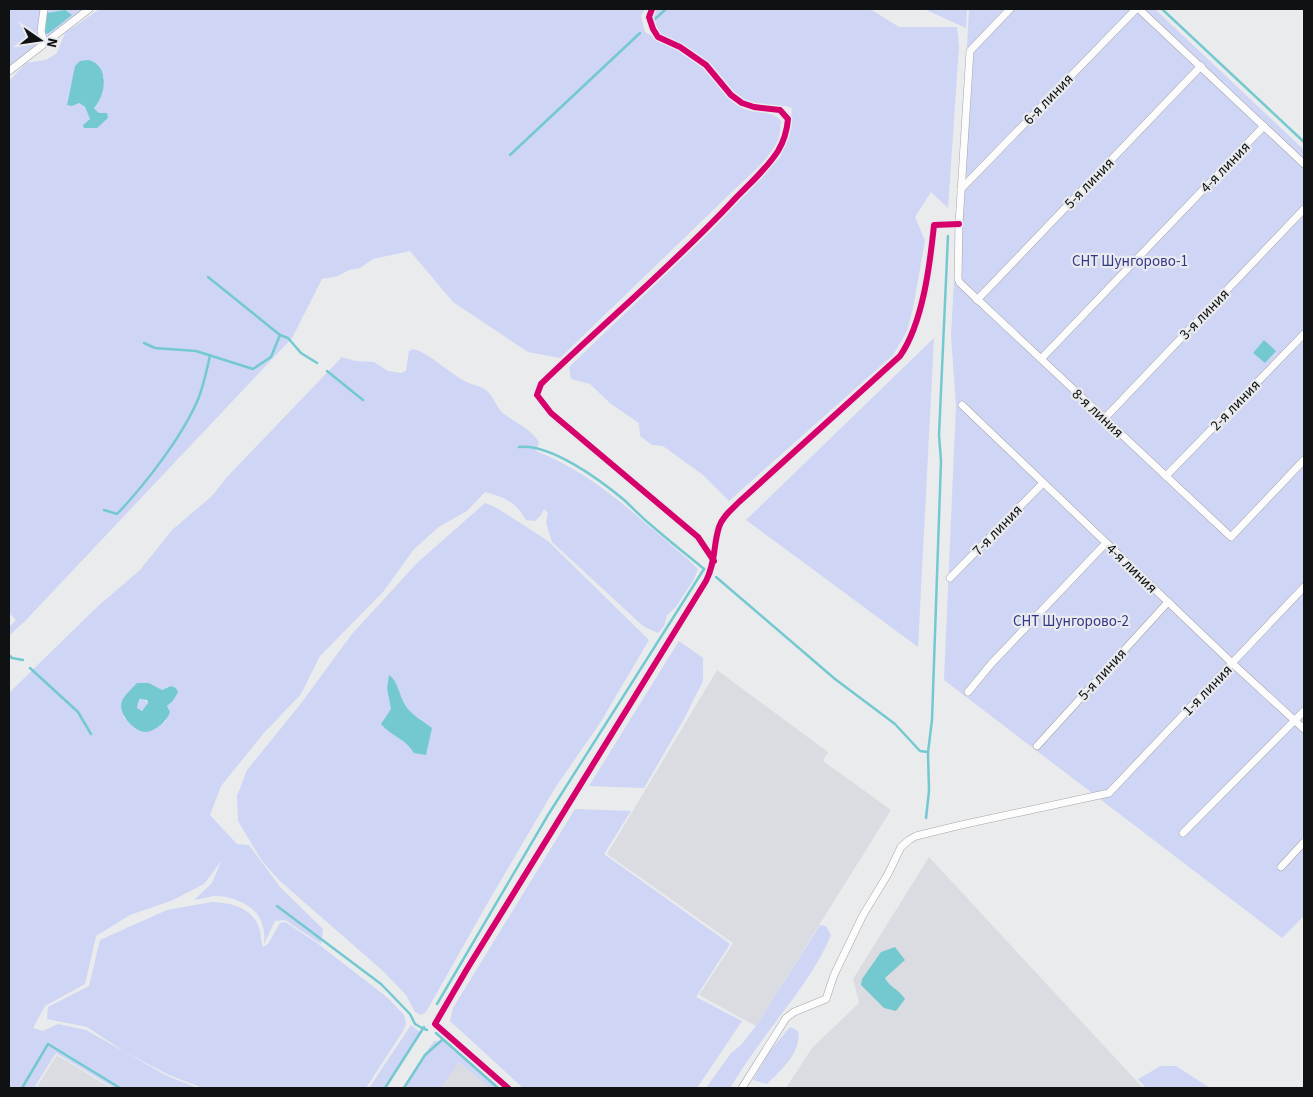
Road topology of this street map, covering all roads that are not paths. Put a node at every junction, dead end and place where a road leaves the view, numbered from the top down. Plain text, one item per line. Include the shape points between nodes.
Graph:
1 (44, 9) edge
2 (89, 9) edge
3 (652, 9) edge
4 (1010, 9) edge
5 (1138, 9) edge
6 (44, 43) junction
7 (1201, 66) junction
8 (9, 71) edge
9 (1264, 126) junction
10 (1304, 164) edge
11 (961, 189) junction
12 (1304, 209) edge
13 (959, 224) junction
14 (977, 300) junction
15 (1304, 334) edge
16 (1041, 359) junction
17 (962, 405) dead end
18 (1104, 419) junction
19 (1304, 460) edge
20 (1166, 476) junction
21 (1043, 483) junction
22 (1106, 543) junction
23 (714, 561) junction
24 (950, 578) dead end
25 (1304, 587) edge
26 (1168, 602) junction
27 (1232, 663) junction
28 (968, 692) dead end
29 (1304, 711) edge
30 (1295, 720) junction
31 (1304, 729) edge
32 (1037, 746) dead end
33 (1183, 833) dead end
34 (1304, 842) edge
35 (1281, 868) dead end
36 (508, 1088) edge
37 (742, 1088) edge

1 - 6 street via 41,31
2 - 6 street
3 - 23 street via 649,16 658,37 706,65 742,103 780,110 788,119 787,129 777,152 710,225 541,384 537,395 551,413 698,537
4 - 11 street via 970,51
5 - 7 street
5 - 11 street, 6-я линия
6 - 8 street
7 - 9 street
7 - 14 street, 5-я линия
9 - 10 street
9 - 16 street, 4-я линия
11 - 13 street
12 - 18 street, 3-я линия
13 - 14 street, 8-я линия via 958,279
13 - 23 street via 934,225 915,329 900,356 727,514 719,526
14 - 16 street, 8-я линия
15 - 20 street, 2-я линия
16 - 18 street, 8-я линия
17 - 21 street, 4-я линия
18 - 20 street, 8-я линия
19 - 20 street, 8-я линия via 1231,537
21 - 22 street, 4-я линия
21 - 24 street, 7-я линия
22 - 26 street, 4-я линия
22 - 28 street
23 - 36 street via 706,581 435,1024
25 - 27 street, 1-я линия
26 - 27 street, 4-я линия
26 - 32 street, 5-я линия
27 - 30 street, 4-я линия
27 - 37 street, 1-я линия via 1109,793 960,825 909,840 901,847 863,915 826,999 786,1018
29 - 30 street
30 - 31 street, 4-я линия
30 - 33 street
34 - 35 street

